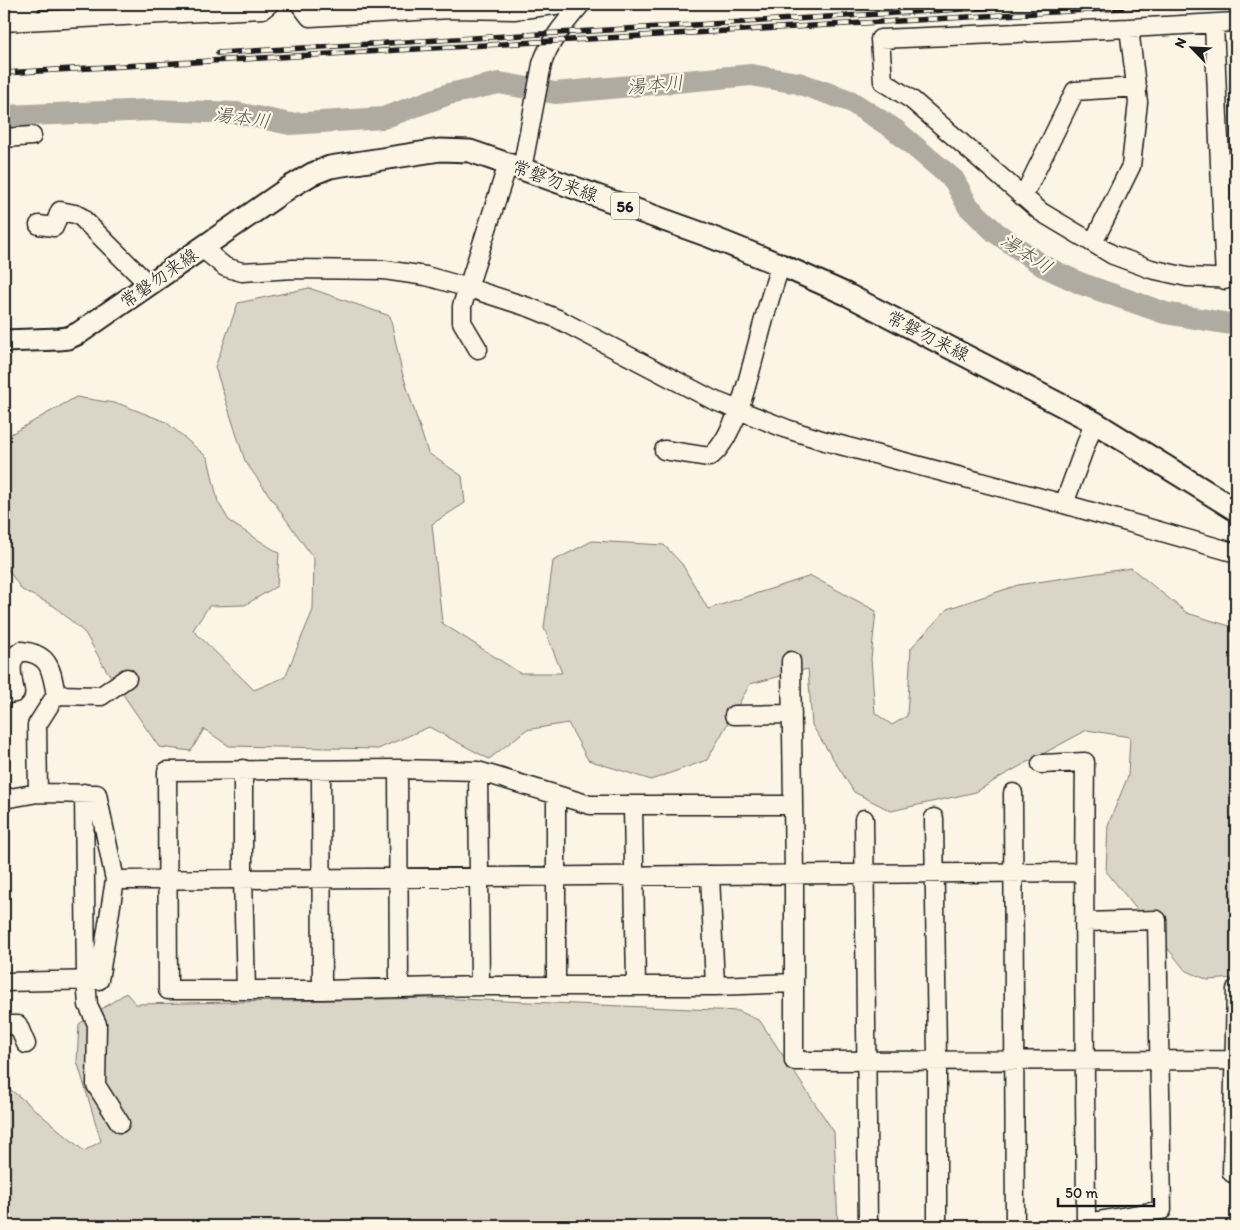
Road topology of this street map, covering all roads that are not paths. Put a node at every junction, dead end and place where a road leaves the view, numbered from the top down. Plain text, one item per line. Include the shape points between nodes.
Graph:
1 (31, 4) edge
2 (269, 4) edge
3 (300, 4) edge
4 (564, 4) edge
5 (581, 4) edge
6 (452, 6) edge
7 (408, 8) edge
8 (6, 22) edge
9 (1236, 22) edge
10 (1214, 24) junction
11 (1129, 28) junction
12 (1137, 87) junction
13 (32, 136) dead end
14 (4, 138) edge
15 (515, 166) junction
16 (1022, 197) junction
17 (39, 225) dead end
18 (1093, 244) junction
19 (202, 248) junction
20 (781, 265) junction
21 (1230, 280) edge
22 (149, 285) junction
23 (469, 288) junction
24 (4, 341) edge
25 (478, 348) dead end
26 (738, 411) junction
27 (1094, 422) junction
28 (664, 450) dead end
29 (1064, 504) junction
30 (1236, 510) edge
31 (1236, 553) edge
32 (791, 661) dead end
33 (127, 678) dead end
34 (4, 695) edge
35 (56, 695) junction
36 (792, 714) junction
37 (734, 715) dead end
38 (1041, 764) dead end
39 (243, 769) junction
40 (398, 769) junction
41 (321, 771) junction
42 (478, 771) junction
43 (38, 793) junction
44 (1013, 793) dead end
45 (84, 794) junction
46 (556, 794) junction
47 (4, 799) edge
48 (793, 805) junction
49 (633, 806) junction
50 (934, 818) dead end
51 (864, 819) dead end
52 (1084, 872) junction
53 (934, 873) junction
54 (1014, 873) junction
55 (794, 874) junction
56 (864, 874) junction
57 (710, 875) junction
58 (556, 876) junction
59 (635, 876) junction
60 (399, 877) junction
61 (478, 877) junction
62 (243, 878) junction
63 (322, 878) junction
64 (167, 879) junction
65 (115, 880) junction
66 (1084, 922) junction
67 (86, 980) junction
68 (4, 982) edge
69 (793, 983) junction
70 (480, 986) junction
71 (556, 986) junction
72 (636, 986) junction
73 (715, 986) junction
74 (399, 988) junction
75 (1236, 989) edge
76 (246, 990) junction
77 (322, 990) junction
78 (4, 1025) edge
79 (26, 1044) dead end
80 (937, 1059) junction
81 (1160, 1059) junction
82 (1084, 1060) junction
83 (1236, 1060) edge
84 (866, 1061) junction
85 (1015, 1061) junction
86 (120, 1123) dead end
87 (1236, 1173) edge
88 (1083, 1225) edge
89 (868, 1226) edge
90 (936, 1226) edge
91 (1015, 1226) edge

1 - 8 street
2 - 8 street via 263,9
3 - 7 street via 310,17
4 - 6 street via 514,10
5 - 15 street via 545,54 532,116
6 - 7 street
9 - 10 street
10 - 11 street
10 - 21 street
11 - 12 street
11 - 16 street via 880,39 883,81 912,100
12 - 16 street via 1075,91
12 - 18 street via 1132,166
13 - 14 street
15 - 19 main road, 常磐勿来線 / 56 via 470,151 440,150 330,168 290,187
15 - 20 main road, 常磐勿来線 / 56
15 - 23 street
16 - 18 street
17 - 22 street via 54,227 60,211 81,217
18 - 21 street via 1151,269 1187,277
19 - 22 main road, 常磐勿来線 / 56
19 - 23 street via 225,267 242,272 384,270 426,276
20 - 26 street
20 - 27 main road, 常磐勿来線 / 56 via 846,294
22 - 24 main road, 常磐勿来線 / 56 via 68,338
23 - 25 street via 462,306 462,322
23 - 26 street via 558,319
26 - 28 street via 720,448 709,458
26 - 29 street via 825,441
27 - 29 street
27 - 30 main road, 常磐勿来線 / 56
29 - 31 street
32 - 36 street
33 - 35 street via 101,696
34 - 35 street via 15,693 11,665 15,655 21,651 48,662
35 - 43 street via 37,725
36 - 37 street
36 - 48 street
38 - 52 street via 1085,762
39 - 41 street
39 - 62 street
39 - 64 street via 167,771
40 - 41 street
40 - 42 street
40 - 60 street
41 - 63 street
42 - 46 street
42 - 61 street
43 - 45 street
43 - 47 street
44 - 54 street
45 - 65 street via 97,794
45 - 67 street
46 - 49 street via 590,805
46 - 58 street
48 - 49 street
48 - 55 street
49 - 59 street
50 - 53 street
51 - 56 street
52 - 54 street
52 - 66 street
53 - 54 street
53 - 56 street
53 - 80 street
54 - 85 street
55 - 56 street
55 - 57 street
55 - 69 street
56 - 84 street
57 - 59 street
57 - 73 street
58 - 59 street
58 - 61 street
58 - 71 street
59 - 72 street
60 - 61 street
60 - 63 street
60 - 74 street
61 - 70 street
62 - 63 street
62 - 64 street
62 - 76 street
63 - 77 street
64 - 65 street
64 - 76 street via 168,990
65 - 67 street via 99,980
66 - 81 street via 1157,920
66 - 82 street
67 - 68 street
67 - 86 street via 88,1006 97,1024 96,1085
69 - 73 street
69 - 84 street via 794,1061
70 - 71 street
70 - 74 street
71 - 72 street
72 - 73 street
74 - 77 street
75 - 83 street
76 - 77 street
78 - 79 street via 18,1025
80 - 84 street
80 - 85 street
80 - 90 street
81 - 82 street
81 - 83 street
81 - 88 street via 1162,1210
82 - 85 street
82 - 88 street
83 - 87 street via 1232,1173
84 - 89 street
85 - 91 street

